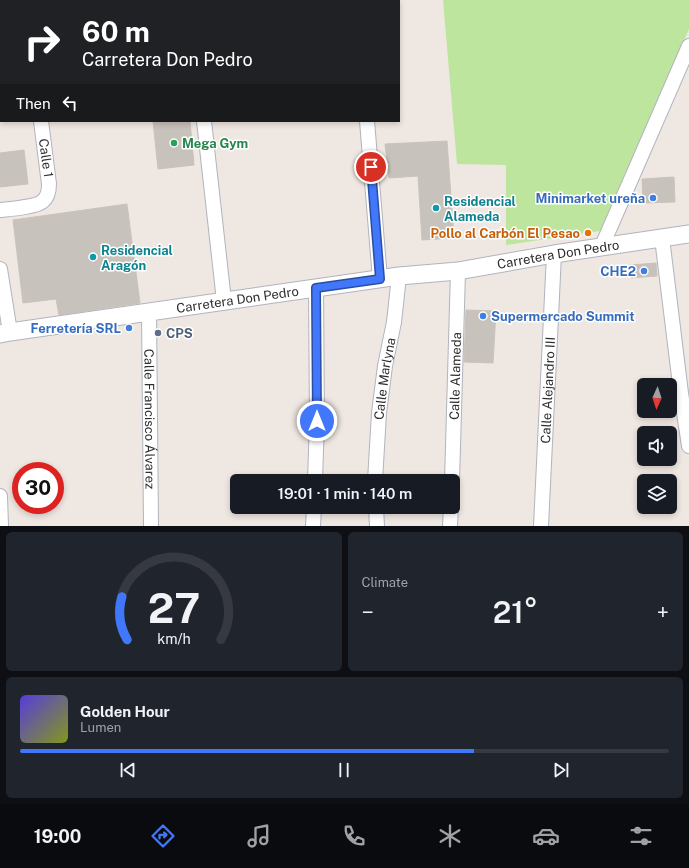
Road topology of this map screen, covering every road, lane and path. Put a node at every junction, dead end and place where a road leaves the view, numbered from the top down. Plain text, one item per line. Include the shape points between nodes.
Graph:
1 (689, 46) edge
2 (40, 122) edge
3 (204, 122) edge
4 (367, 122) edge
5 (0, 210) edge
6 (689, 234) edge
7 (662, 238) junction
8 (602, 246) junction
9 (554, 254) junction
10 (0, 269) edge
11 (458, 271) junction
12 (399, 276) junction
13 (380, 279) junction
14 (316, 288) junction
15 (224, 301) junction
16 (149, 311) junction
17 (5, 333) edge
18 (689, 446) edge
19 (315, 474) edge
20 (375, 474) edge
21 (452, 474) edge
22 (0, 496) edge
23 (314, 514) edge
24 (376, 514) edge
25 (451, 514) edge
26 (1, 526) edge
27 (151, 526) edge
28 (313, 526) edge
29 (377, 526) edge
30 (450, 526) edge
31 (541, 526) edge

1 - 8 street
2 - 5 street, Calle 1 via 50,190 48,195 38,205
3 - 15 street
4 - 13 street
6 - 7 street, Carretera Don Pedro
7 - 8 street, Carretera Don Pedro
7 - 18 street
8 - 9 street, Carretera Don Pedro
9 - 11 street, Carretera Don Pedro
9 - 31 street, Calle Alejandro III
10 - 17 street
11 - 12 street, Carretera Don Pedro
11 - 21 street, Calle Alameda
12 - 13 street, Carretera Don Pedro
12 - 20 street, Calle Marlyna via 379,414
13 - 14 street, Carretera Don Pedro
14 - 15 street, Carretera Don Pedro
14 - 19 street
15 - 16 street, Carretera Don Pedro
16 - 17 street, Carretera Don Pedro
16 - 27 street, Calle Francisco Álvarez
22 - 26 street
23 - 28 street
24 - 29 street
25 - 30 street

